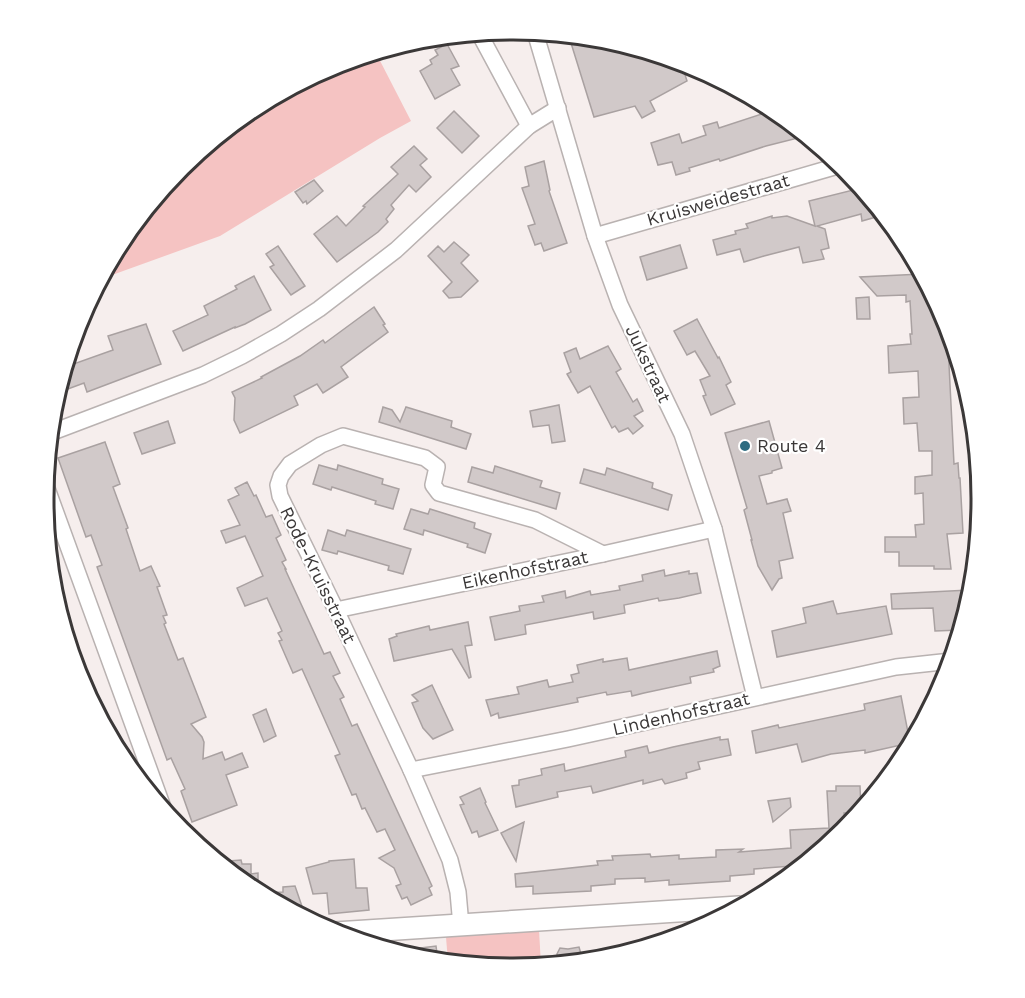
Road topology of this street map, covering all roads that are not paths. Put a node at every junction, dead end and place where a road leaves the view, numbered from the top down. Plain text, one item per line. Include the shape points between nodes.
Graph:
1 (483, 41) edge
2 (538, 41) edge
3 (558, 108) junction
4 (529, 126) junction
5 (830, 168) edge
6 (595, 236) junction
7 (60, 429) edge
8 (54, 509) edge
9 (714, 529) junction
10 (603, 554) junction
11 (336, 610) junction
12 (941, 662) edge
13 (755, 697) junction
14 (411, 770) junction
15 (155, 785) edge
16 (718, 908) edge
17 (461, 926) junction
18 (361, 932) edge

1 - 4 street
2 - 3 street, Jukstraat
3 - 4 street
3 - 6 street, Jukstraat
4 - 7 street via 396,250 300,322 203,375
5 - 6 street, Kruisweidestraat
6 - 9 street, Jukstraat via 620,304 682,434
8 - 15 street
9 - 10 street, Eikenhofstraat
9 - 13 street, Jukstraat
10 - 11 street, Eikenhofstraat
10 - 11 street, Rode-Kruisstraat via 536,520 439,493 433,485 437,467 425,458 343,436 290,464 278,485
11 - 14 street, Rode-Kruisstraat
12 - 13 street, Lindenhofstraat via 896,667
13 - 14 street, Lindenhofstraat
14 - 17 street, Rode-Kruisstraat via 450,860
16 - 17 street
17 - 18 street

